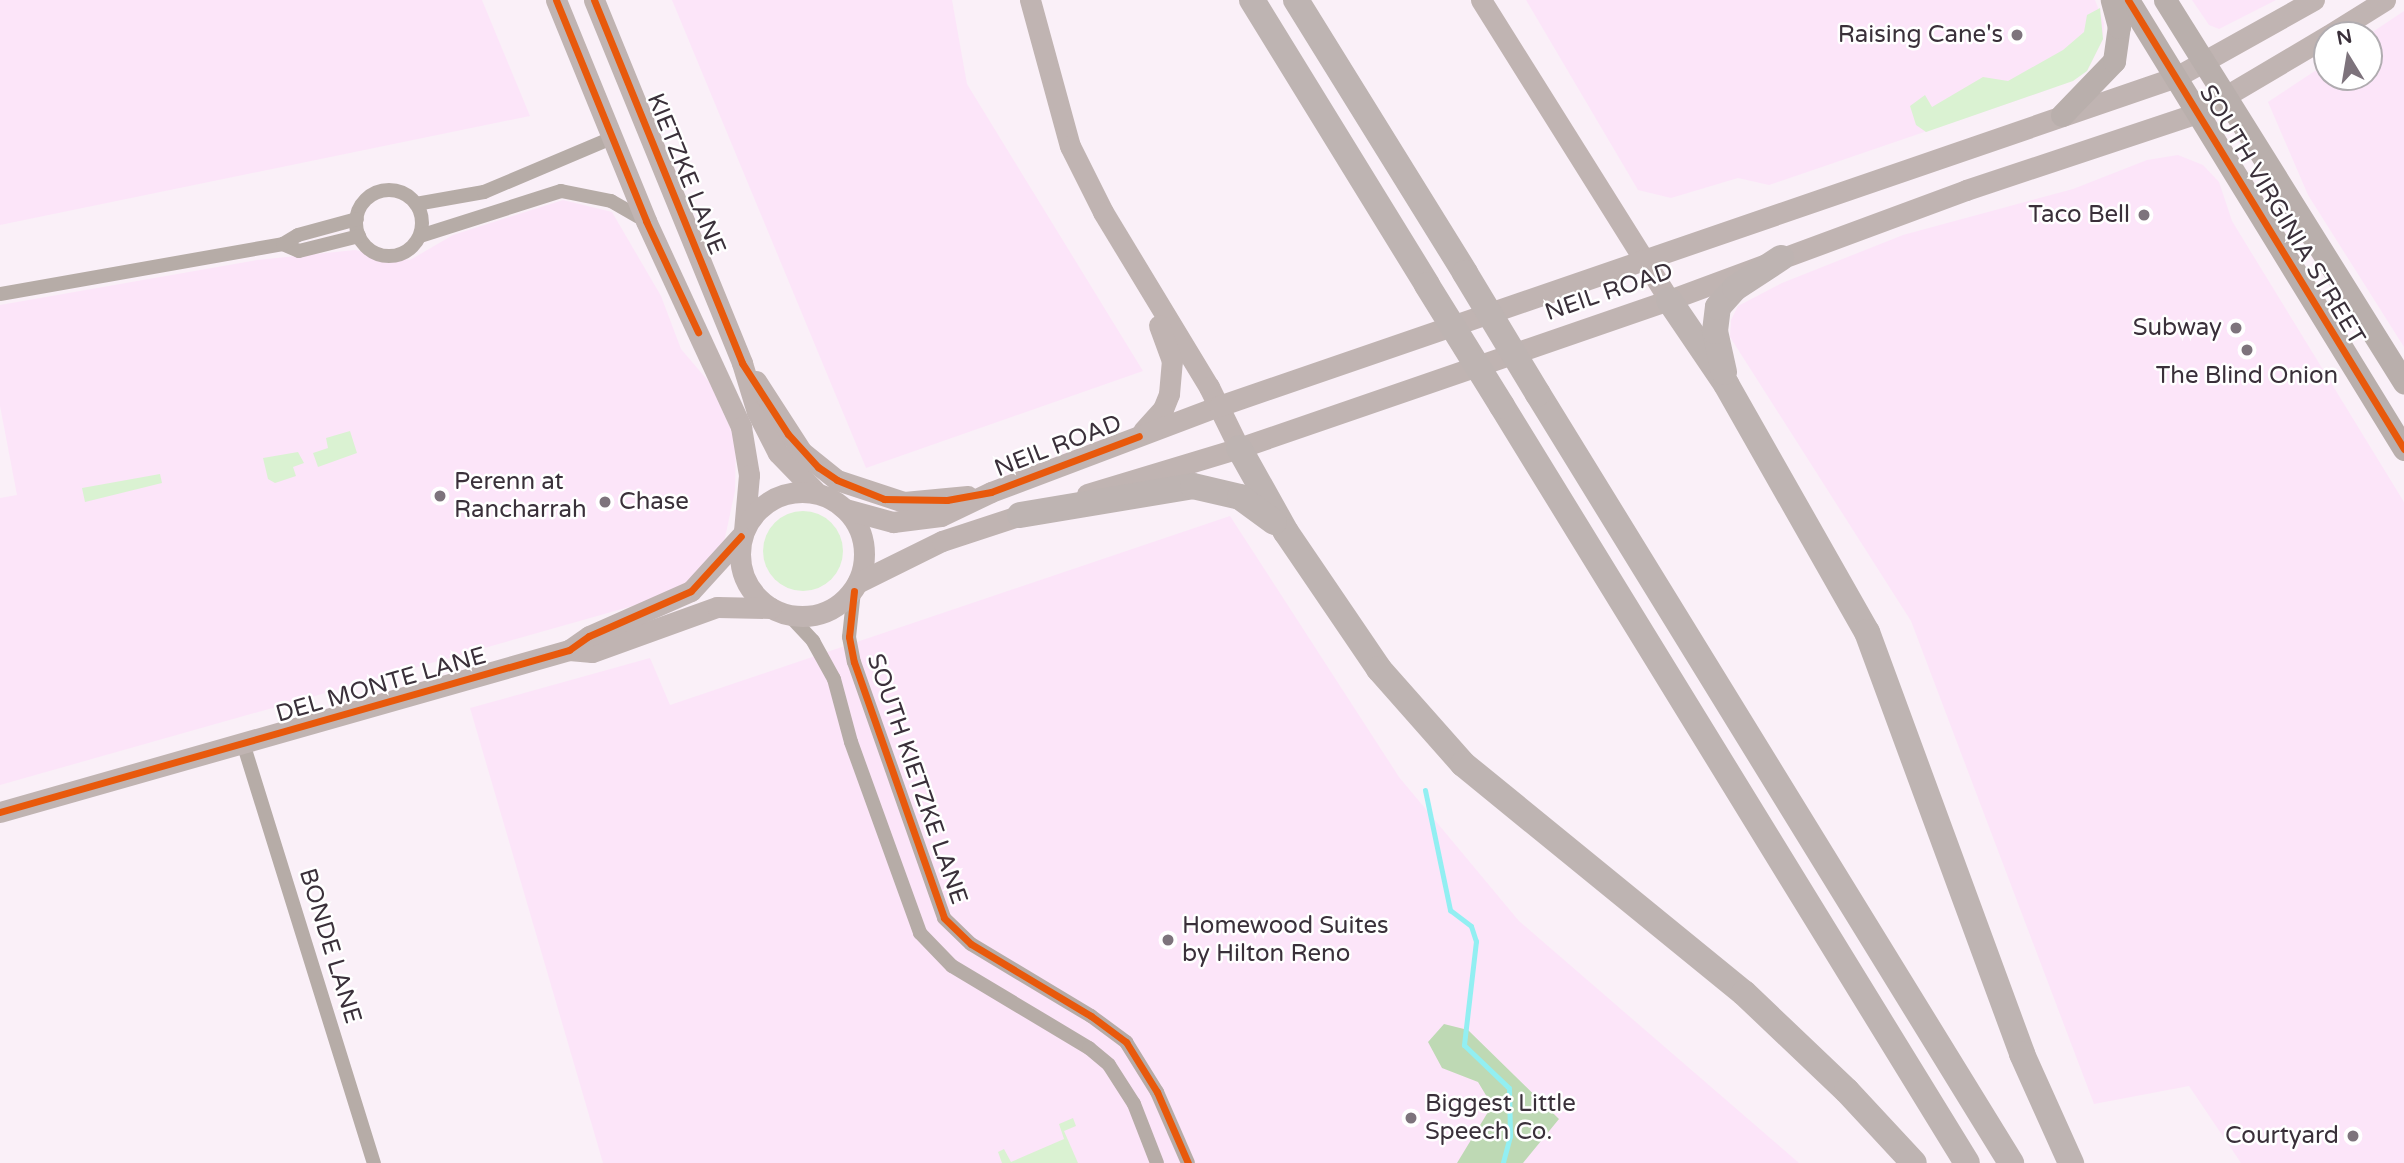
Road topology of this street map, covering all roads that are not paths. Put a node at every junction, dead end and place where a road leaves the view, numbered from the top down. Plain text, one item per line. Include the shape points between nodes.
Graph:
1 (556, 0) edge
2 (594, 0) edge
3 (1030, 0) edge
4 (1252, 0) edge
5 (1296, 0) edge
6 (1480, 0) edge
7 (2112, 0) edge
8 (2129, 0) edge
9 (2165, 0) edge
10 (2314, 0) edge
11 (2385, 0) edge
12 (2352, 21) edge
13 (2313, 45) edge
14 (2207, 62) junction
15 (2176, 77) junction
16 (2229, 98) junction
17 (2197, 113) junction
18 (2062, 115) junction
19 (612, 138) junction
20 (416, 204) junction
21 (357, 219) junction
22 (646, 221) junction
23 (359, 236) junction
24 (420, 236) junction
25 (283, 244) junction
26 (1781, 258) junction
27 (1643, 259) junction
28 (1134, 263) junction
29 (0, 294) edge
30 (1668, 300) junction
31 (742, 363) junction
32 (2404, 382) edge
33 (1726, 384) junction
34 (1219, 406) junction
35 (1139, 436) junction
36 (1239, 448) junction
37 (2404, 449) edge
38 (991, 492) junction
39 (817, 493) junction
40 (845, 509) junction
41 (1020, 514) junction
42 (1286, 532) junction
43 (743, 534) junction
44 (856, 587) junction
45 (779, 611) junction
46 (569, 650) junction
47 (243, 743) junction
48 (0, 813) edge
49 (374, 1163) edge
50 (1157, 1163) edge
51 (1188, 1163) edge
52 (1914, 1163) edge
53 (1967, 1163) edge
54 (2011, 1163) edge
55 (2071, 1163) edge

1 - 19 main road
2 - 31 main road, KIETZKE LANE
3 - 28 main road via 1070,146
4 - 53 highway, bridge
5 - 54 highway, bridge
6 - 27 main road
7 - 18 main road via 2119,27 2114,61
8 - 15 main road, SOUTH VIRGINIA STREET
9 - 14 main road, SOUTH VIRGINIA STREET
10 - 14 main road, NEIL ROAD
11 - 12 main road, NEIL ROAD
13 - 16 main road, NEIL ROAD
14 - 15 main road, NEIL ROAD
14 - 16 main road, SOUTH VIRGINIA STREET
15 - 17 main road, SOUTH VIRGINIA STREET
15 - 18 main road, NEIL ROAD
16 - 17 main road, NEIL ROAD
16 - 32 main road, SOUTH VIRGINIA STREET
17 - 26 main road, NEIL ROAD
17 - 37 main road, SOUTH VIRGINIA STREET
18 - 27 main road, NEIL ROAD
19 - 20 street via 484,192
19 - 22 main road
20 - 21 street via 398,191 376,193 361,206
20 - 24 street
21 - 23 street
21 - 25 street via 298,235
22 - 24 street via 611,201 561,191
22 - 43 main road via 740,427 749,475
23 - 24 street via 373,251 393,256 413,246
23 - 25 street via 299,251
25 - 29 street
26 - 30 main road, NEIL ROAD
26 - 33 highway via 1735,288 1718,307 1715,331
27 - 30 main road
27 - 34 main road, NEIL ROAD
28 - 34 main road
28 - 35 main road via 1172,361 1163,409
30 - 33 highway
30 - 36 main road, NEIL ROAD
31 - 38 main road via 787,435 837,480 884,499 924,502
31 - 39 main road, KIETZKE LANE via 757,412 778,453
33 - 55 highway via 1867,632 2022,1054
34 - 35 main road, NEIL ROAD
34 - 36 main road
35 - 38 main road, NEIL ROAD
36 - 41 main road, NEIL ROAD
36 - 42 highway
38 - 40 main road, NEIL ROAD via 924,521 893,522
39 - 40 main road
39 - 43 main road via 776,496 760,507
40 - 44 main road via 861,533 864,555
41 - 42 highway via 1193,486 1240,497
41 - 44 main road, NEIL ROAD via 942,541
42 - 52 highway via 1379,669 1463,764 1744,993 1847,1091
43 - 45 main road via 739,559 745,579
43 - 46 main road, DEL MONTE LANE via 691,591 589,636
44 - 45 main road via 827,611
44 - 51 street, SOUTH KIETZKE LANE via 849,637 855,662 944,918 971,944 1091,1016 1125,1042 1157,1092
45 - 46 main road, DEL MONTE LANE via 717,607 593,652
45 - 50 street, SOUTH KIETZKE LANE via 813,641 834,679 851,742 920,933 952,966 1090,1048 1109,1065 1133,1104
46 - 47 main road, DEL MONTE LANE
47 - 48 main road, DEL MONTE LANE
47 - 49 street, BONDE LANE

